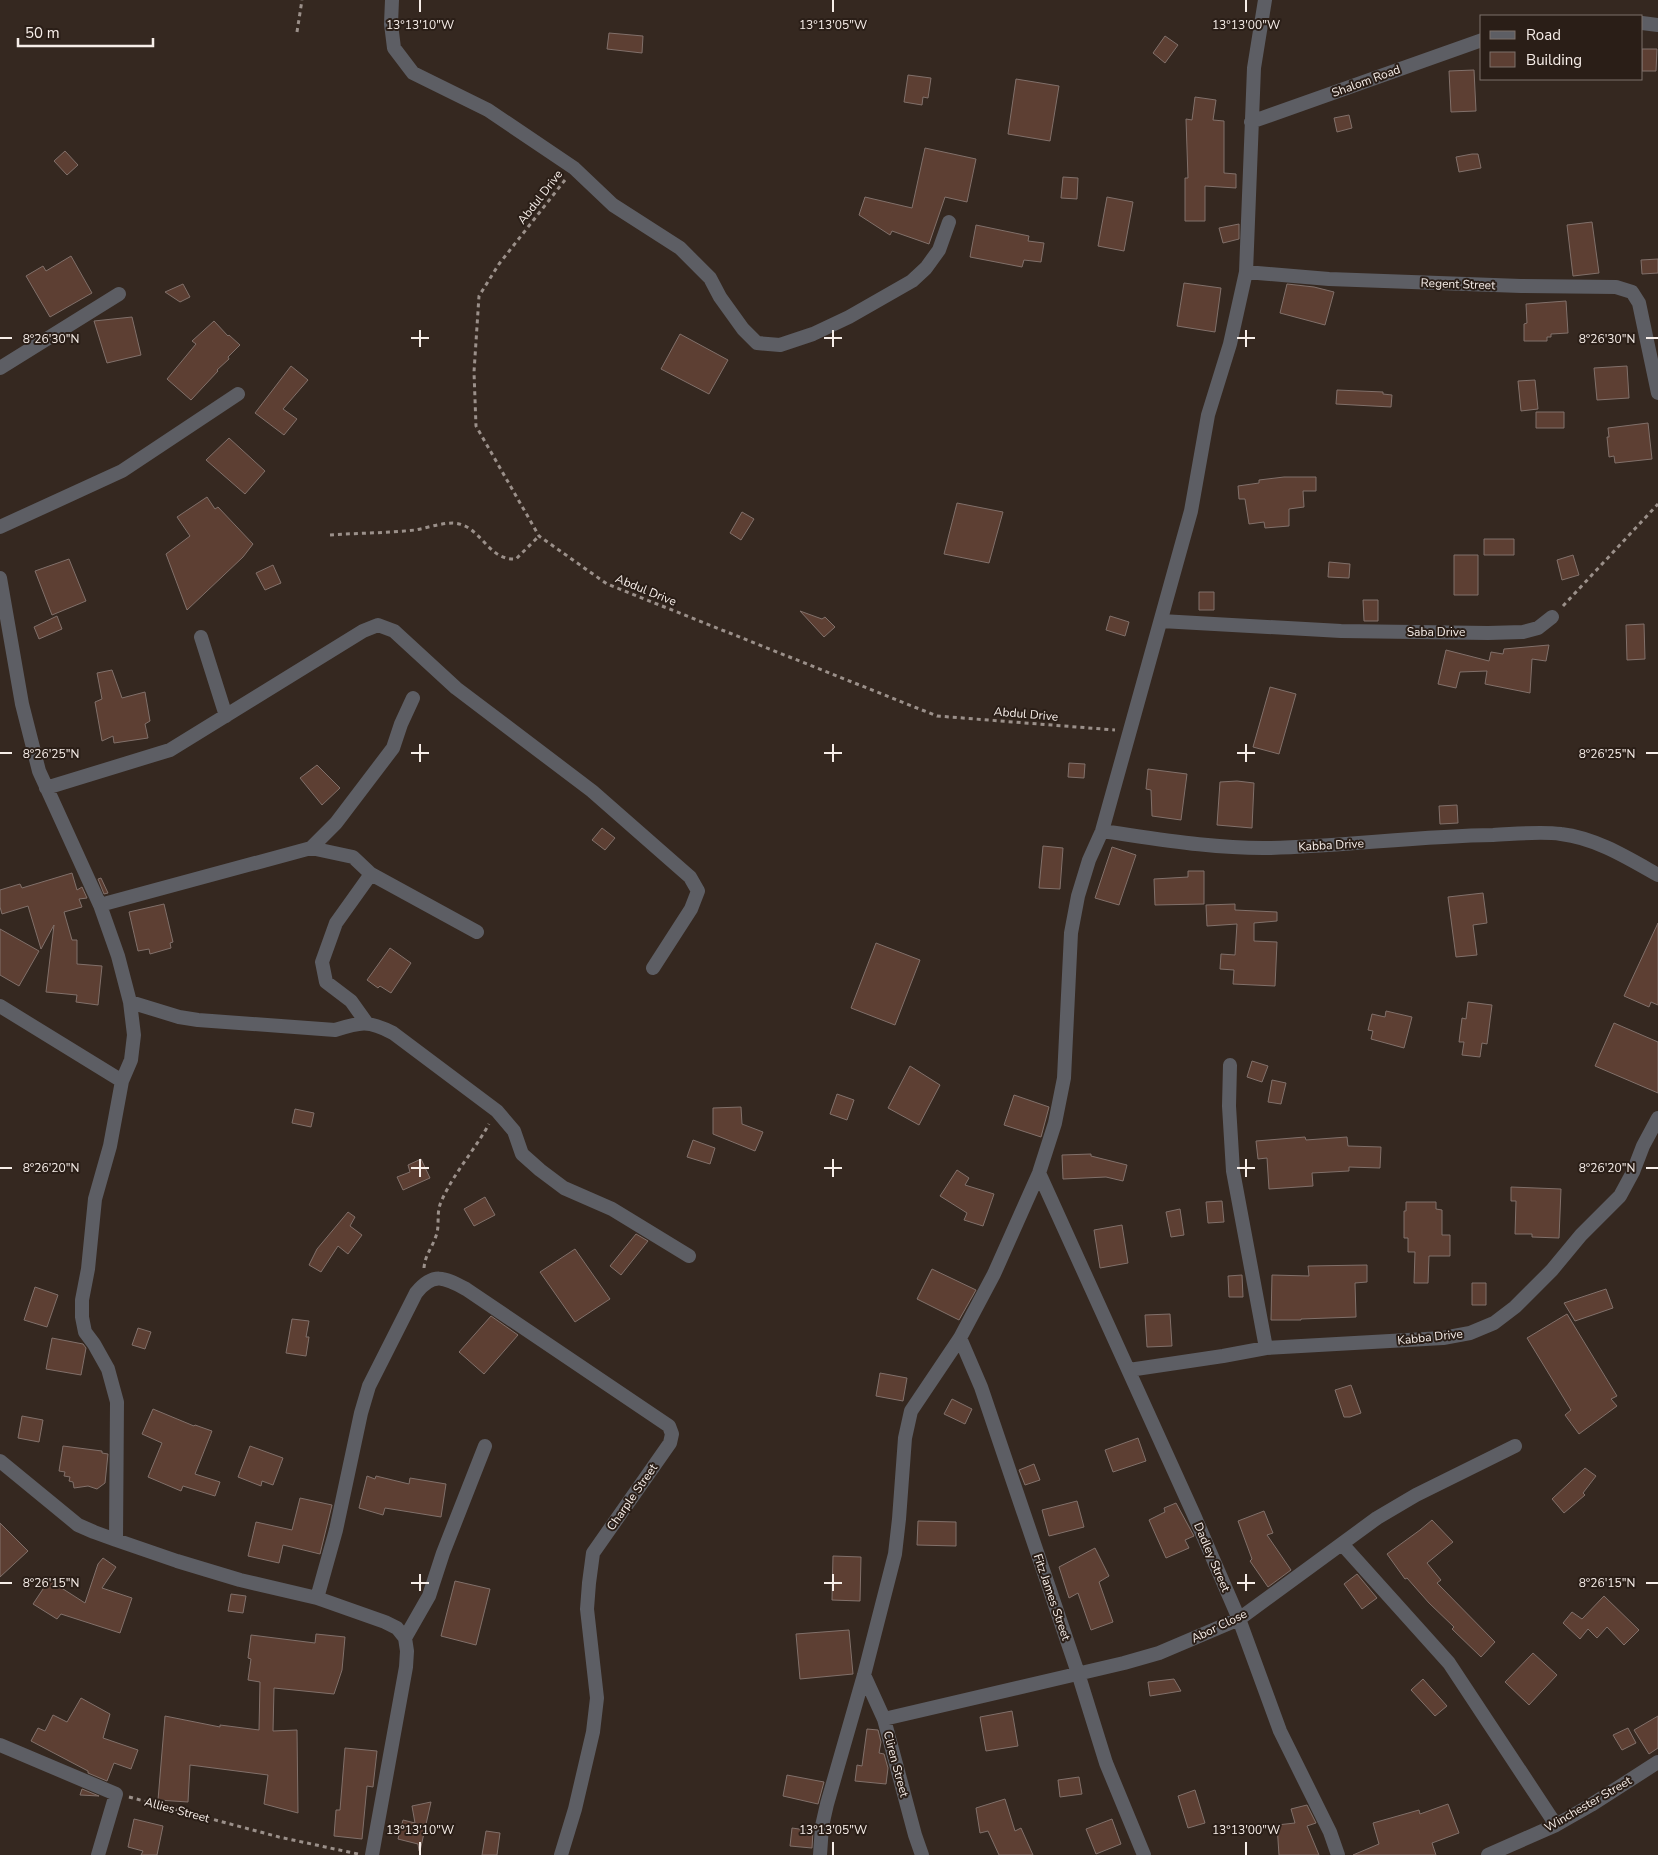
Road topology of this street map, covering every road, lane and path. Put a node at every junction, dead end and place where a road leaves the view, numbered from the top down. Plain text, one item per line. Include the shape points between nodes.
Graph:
1 (302, 0) edge
2 (392, 0) edge
3 (1265, 0) edge
4 (1643, 23) edge
5 (1658, 25) edge
6 (297, 32) dead end
7 (1480, 41) edge
8 (1251, 122) junction
9 (574, 168) junction
10 (949, 222) dead end
11 (1246, 272) junction
12 (118, 294) dead end
13 (0, 368) edge
14 (1658, 393) edge
15 (238, 394) dead end
16 (1658, 504) edge
17 (0, 527) edge
18 (330, 534) dead end
19 (539, 536) junction
20 (0, 578) edge
21 (1552, 617) joint
22 (1161, 621) junction
23 (201, 637) dead end
24 (413, 698) dead end
25 (226, 716) junction
26 (1129, 731) junction
27 (46, 788) junction
28 (1102, 831) junction
29 (312, 848) junction
30 (371, 874) junction
31 (1658, 874) edge
32 (100, 905) junction
33 (477, 932) dead end
34 (653, 968) dead end
35 (130, 1002) junction
36 (0, 1006) edge
37 (366, 1022) junction
38 (1230, 1065) dead end
39 (122, 1081) junction
40 (497, 1111) junction
41 (1658, 1118) edge
42 (1039, 1173) junction
43 (689, 1256) dead end
44 (424, 1283) junction
45 (960, 1338) junction
46 (1266, 1348) junction
47 (1129, 1370) junction
48 (484, 1446) dead end
49 (1515, 1446) dead end
50 (0, 1461) edge
51 (116, 1540) junction
52 (1342, 1544) junction
53 (317, 1598) junction
54 (1239, 1618) junction
55 (405, 1638) junction
56 (1078, 1673) junction
57 (864, 1675) junction
58 (884, 1719) junction
59 (0, 1745) edge
60 (1658, 1762) edge
61 (116, 1794) junction
62 (1556, 1825) junction
63 (98, 1855) edge
64 (362, 1855) edge
65 (372, 1855) edge
66 (561, 1855) edge
67 (820, 1855) edge
68 (922, 1855) edge
69 (1144, 1855) edge
70 (1338, 1855) edge
71 (1488, 1855) edge

1 - 6 path
2 - 9 street via 394,48 413,73 488,110
3 - 8 street via 1254,68
4 - 5 street
7 - 8 street, Shalom Road
8 - 11 street
9 - 10 street via 613,206 695,261 743,329 758,342 780,345 813,334 912,281 940,250
9 - 19 path, Abdul Drive via 499,264 479,296 474,372 476,426
11 - 14 street, Regent Street via 1329,279 1616,287 1632,292 1639,302
11 - 22 street via 1230,344 1208,415 1191,511
12 - 13 street
15 - 17 street via 122,471
16 - 21 path
18 - 19 path via 415,530 452,523 468,526 498,556 507,560 516,559
19 - 26 path, Abdul Drive via 607,584 937,716
20 - 27 street via 22,704
21 - 22 street, Saba Drive via 1538,628 1522,632 1341,631
22 - 26 street
23 - 25 street
24 - 29 street via 393,748 336,823
25 - 27 street via 170,750
25 - 34 street via 363,631 378,625 394,631 456,688 592,791 690,877 698,891 695,900
26 - 28 street
27 - 32 street
28 - 31 street, Kabba Drive via 1235,848 1561,834 1613,850
28 - 42 street via 1078,896 1071,933 1064,1078 1055,1123
29 - 30 street via 352,857
29 - 32 street
30 - 33 street
30 - 37 street via 336,923 322,962 326,982 351,1001
32 - 35 street
35 - 37 street via 198,1020 335,1030
35 - 39 street via 134,1035 131,1060
36 - 39 street
37 - 40 street via 393,1033
38 - 46 street via 1233,1171
39 - 51 street via 110,1146 95,1199 82,1300 85,1332 108,1369 117,1402
40 - 43 street via 514,1131 522,1154 540,1170 564,1188 612,1209
40 - 44 path via 460,1165 440,1204 437,1233 424,1258
41 - 46 street, Kabba Drive via 1620,1196 1515,1307 1494,1324 1443,1338
42 - 45 street via 994,1274
42 - 47 street, Dadley Street
44 - 53 street via 370,1386
44 - 66 street, Charple Street via 434,1279 450,1280 466,1288 663,1420 672,1434 670,1443 593,1553 587,1609 597,1698 593,1732
45 - 56 street, Fitz James Street via 981,1387
45 - 57 street via 912,1411 905,1438 895,1554
46 - 47 street, Kabba Drive
47 - 54 street, Dadley Street
48 - 55 street via 429,1596
49 - 52 street, Abor Close via 1416,1495 1376,1518
50 - 51 street via 78,1525
51 - 53 street via 240,1580
52 - 54 street, Abor Close
52 - 62 street via 1449,1663
53 - 55 street via 385,1622
54 - 56 street, Abor Close via 1159,1653
54 - 70 street, Dadley Street via 1280,1730
55 - 65 street via 406,1667
56 - 58 street, Abor Close
56 - 69 street, Fitz James Street via 1106,1763
57 - 58 street, Cliren Street
57 - 67 street via 827,1804
58 - 68 street, Cliren Street
59 - 61 street
60 - 62 street, Winchester Street
61 - 63 street
61 - 64 path, Allies Street via 279,1837
62 - 71 street, Winchester Street

